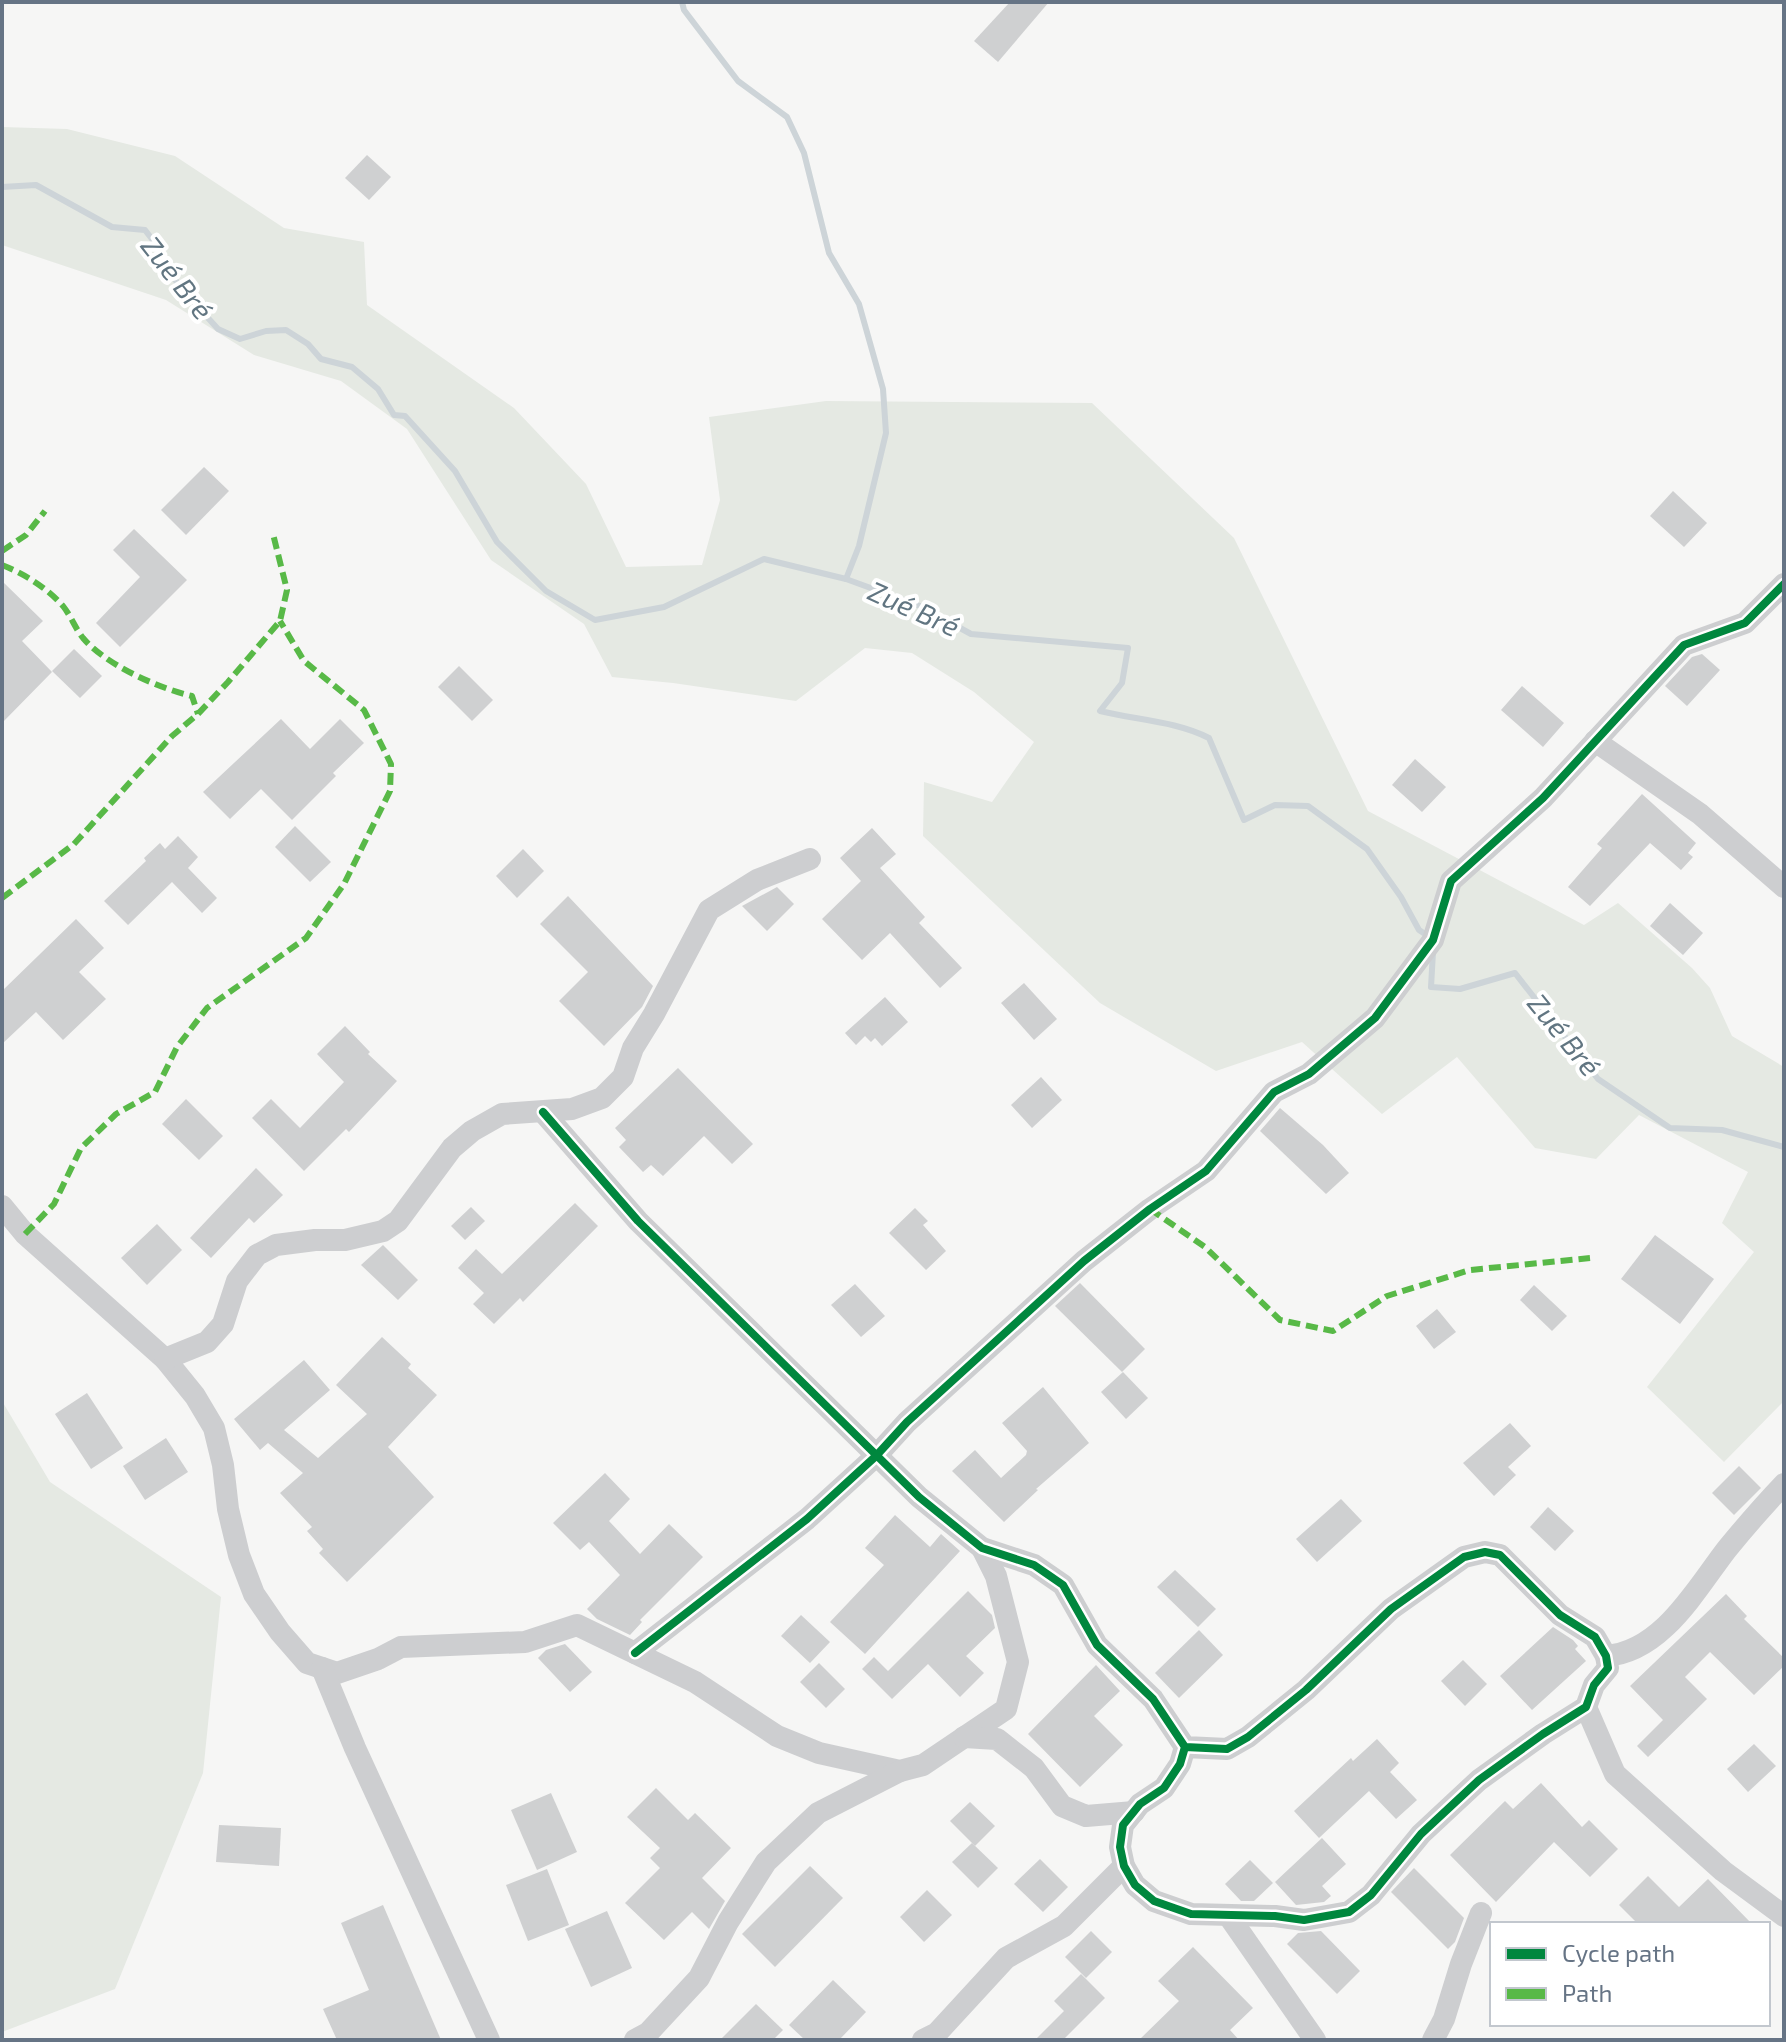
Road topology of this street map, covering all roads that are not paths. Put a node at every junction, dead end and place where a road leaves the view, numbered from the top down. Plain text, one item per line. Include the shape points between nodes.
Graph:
1 (1784, 584) edge
2 (1595, 741) junction
3 (810, 859) dead end
4 (1784, 887) edge
5 (543, 1112) junction
6 (2, 1206) edge
7 (25, 1234) junction
8 (2, 1242) edge
9 (165, 1359) junction
10 (876, 1456) junction
11 (1784, 1484) edge
12 (982, 1548) junction
13 (635, 1653) junction
14 (1606, 1656) junction
15 (322, 1668) junction
16 (1586, 1707) junction
17 (964, 1737) junction
18 (1185, 1747) junction
19 (900, 1771) junction
20 (1134, 1812) junction
21 (1124, 1866) junction
22 (1481, 1913) dead end
23 (1228, 1915) junction
24 (1784, 1916) edge
25 (489, 2040) edge
26 (635, 2040) edge
27 (923, 2040) edge
28 (1315, 2040) edge
29 (1434, 2040) edge

1 - 2 street via 1745,623 1684,645
2 - 4 street via 1700,814
2 - 10 street via 1543,798 1451,881 1433,940 1375,1018 1309,1074 1274,1092 1206,1171 1084,1261
3 - 5 street via 757,880 709,910 633,1048 623,1077 602,1098
5 - 9 street via 502,1114 472,1131 452,1148 398,1221 383,1231 276,1245 257,1255 237,1281 223,1324 207,1342
5 - 10 street via 638,1221
6 - 7 street
7 - 8 street
7 - 9 street
9 - 15 street via 214,1428 231,1524 254,1594 307,1663
10 - 12 street
10 - 13 street via 807,1519
11 - 14 street via 1670,1621 1621,1655
12 - 17 street via 996,1576 1018,1662 1006,1709
12 - 18 street via 1034,1565 1063,1585 1097,1645 1153,1699
13 - 15 street via 577,1625 525,1642 401,1647 337,1673
13 - 19 street via 695,1682 777,1736 819,1753
14 - 16 street via 1608,1668
14 - 18 street via 1595,1637 1560,1615 1500,1555 1474,1554 1391,1609 1248,1737 1227,1749
15 - 25 street
16 - 23 street via 1479,1780 1349,1912 1304,1920
16 - 24 street via 1615,1774 1723,1871
17 - 19 street via 923,1765
17 - 20 street via 997,1739 1034,1768 1062,1806 1086,1816
18 - 20 street via 1164,1788
19 - 26 street via 818,1813 766,1862 699,1978 648,2033
20 - 21 street via 1123,1825
21 - 23 street via 1135,1885 1154,1901 1191,1914
21 - 27 street via 1064,1926 1006,1958 937,2033
22 - 29 street
23 - 28 street

